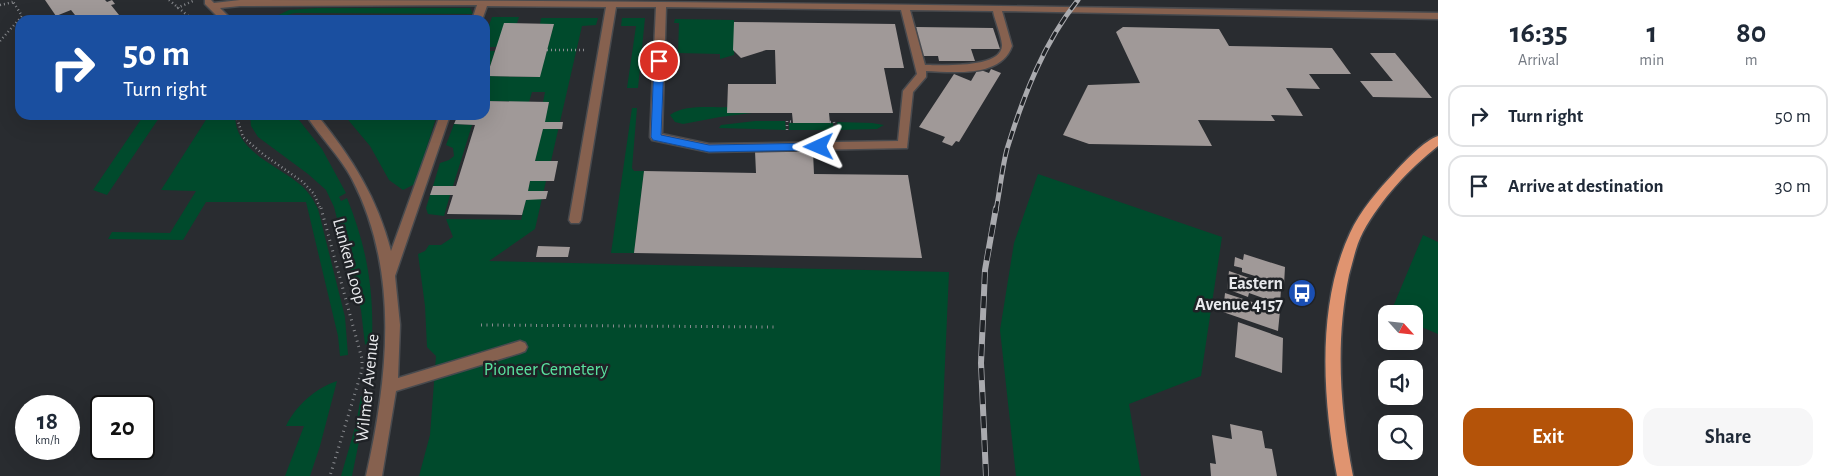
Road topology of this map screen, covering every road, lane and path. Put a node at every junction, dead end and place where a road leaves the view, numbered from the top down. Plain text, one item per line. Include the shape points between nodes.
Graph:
1 (169, 0) edge
2 (13, 1) edge
3 (420, 1) edge
4 (190, 2) dead end
5 (612, 2) edge
6 (699, 2) edge
7 (209, 3) edge
8 (483, 3) junction
9 (931, 3) edge
10 (661, 4) junction
11 (0, 5) edge
12 (905, 7) junction
13 (177, 8) junction
14 (997, 9) junction
15 (21, 15) edge
16 (186, 15) edge
17 (222, 15) edge
18 (479, 15) edge
19 (1438, 16) edge
20 (15, 26) edge
21 (0, 41) edge
22 (547, 50) dead end
23 (589, 50) dead end
24 (920, 68) junction
25 (238, 120) edge
26 (316, 120) edge
27 (443, 120) edge
28 (793, 122) dead end
29 (830, 122) dead end
30 (787, 130) dead end
31 (836, 130) dead end
32 (1438, 140) edge
33 (575, 220) dead end
34 (388, 278) junction
35 (481, 325) dead end
36 (774, 327) dead end
37 (520, 347) dead end
38 (390, 387) junction
39 (330, 476) edge
40 (374, 476) edge
41 (1345, 476) edge

1 - 13 path
2 - 11 path
2 - 15 path
3 - 7 street
3 - 8 street
4 - 13 path
5 - 8 street
5 - 10 street
5 - 33 street
6 - 10 street
6 - 12 street
7 - 17 street
8 - 18 street
9 - 12 street
9 - 14 street
10 - 24 street via 656,137 709,148 903,146 908,91 922,75
12 - 24 street
13 - 16 path
14 - 19 street
14 - 24 street via 1007,46 1002,57 988,64
20 - 21 path
22 - 23 path
25 - 39 path, Lunken Loop via 243,137 314,194 362,359 362,370
26 - 34 street, Wilmer Avenue via 359,180 375,216
27 - 34 street
28 - 30 path via 787,122
29 - 31 path via 834,122
32 - 41 main road via 1413,159 1389,184 1368,214 1355,236 1343,279 1334,334 1333,386
34 - 38 street, Wilmer Avenue via 393,315
35 - 36 path
37 - 38 street
38 - 40 street, Wilmer Avenue

